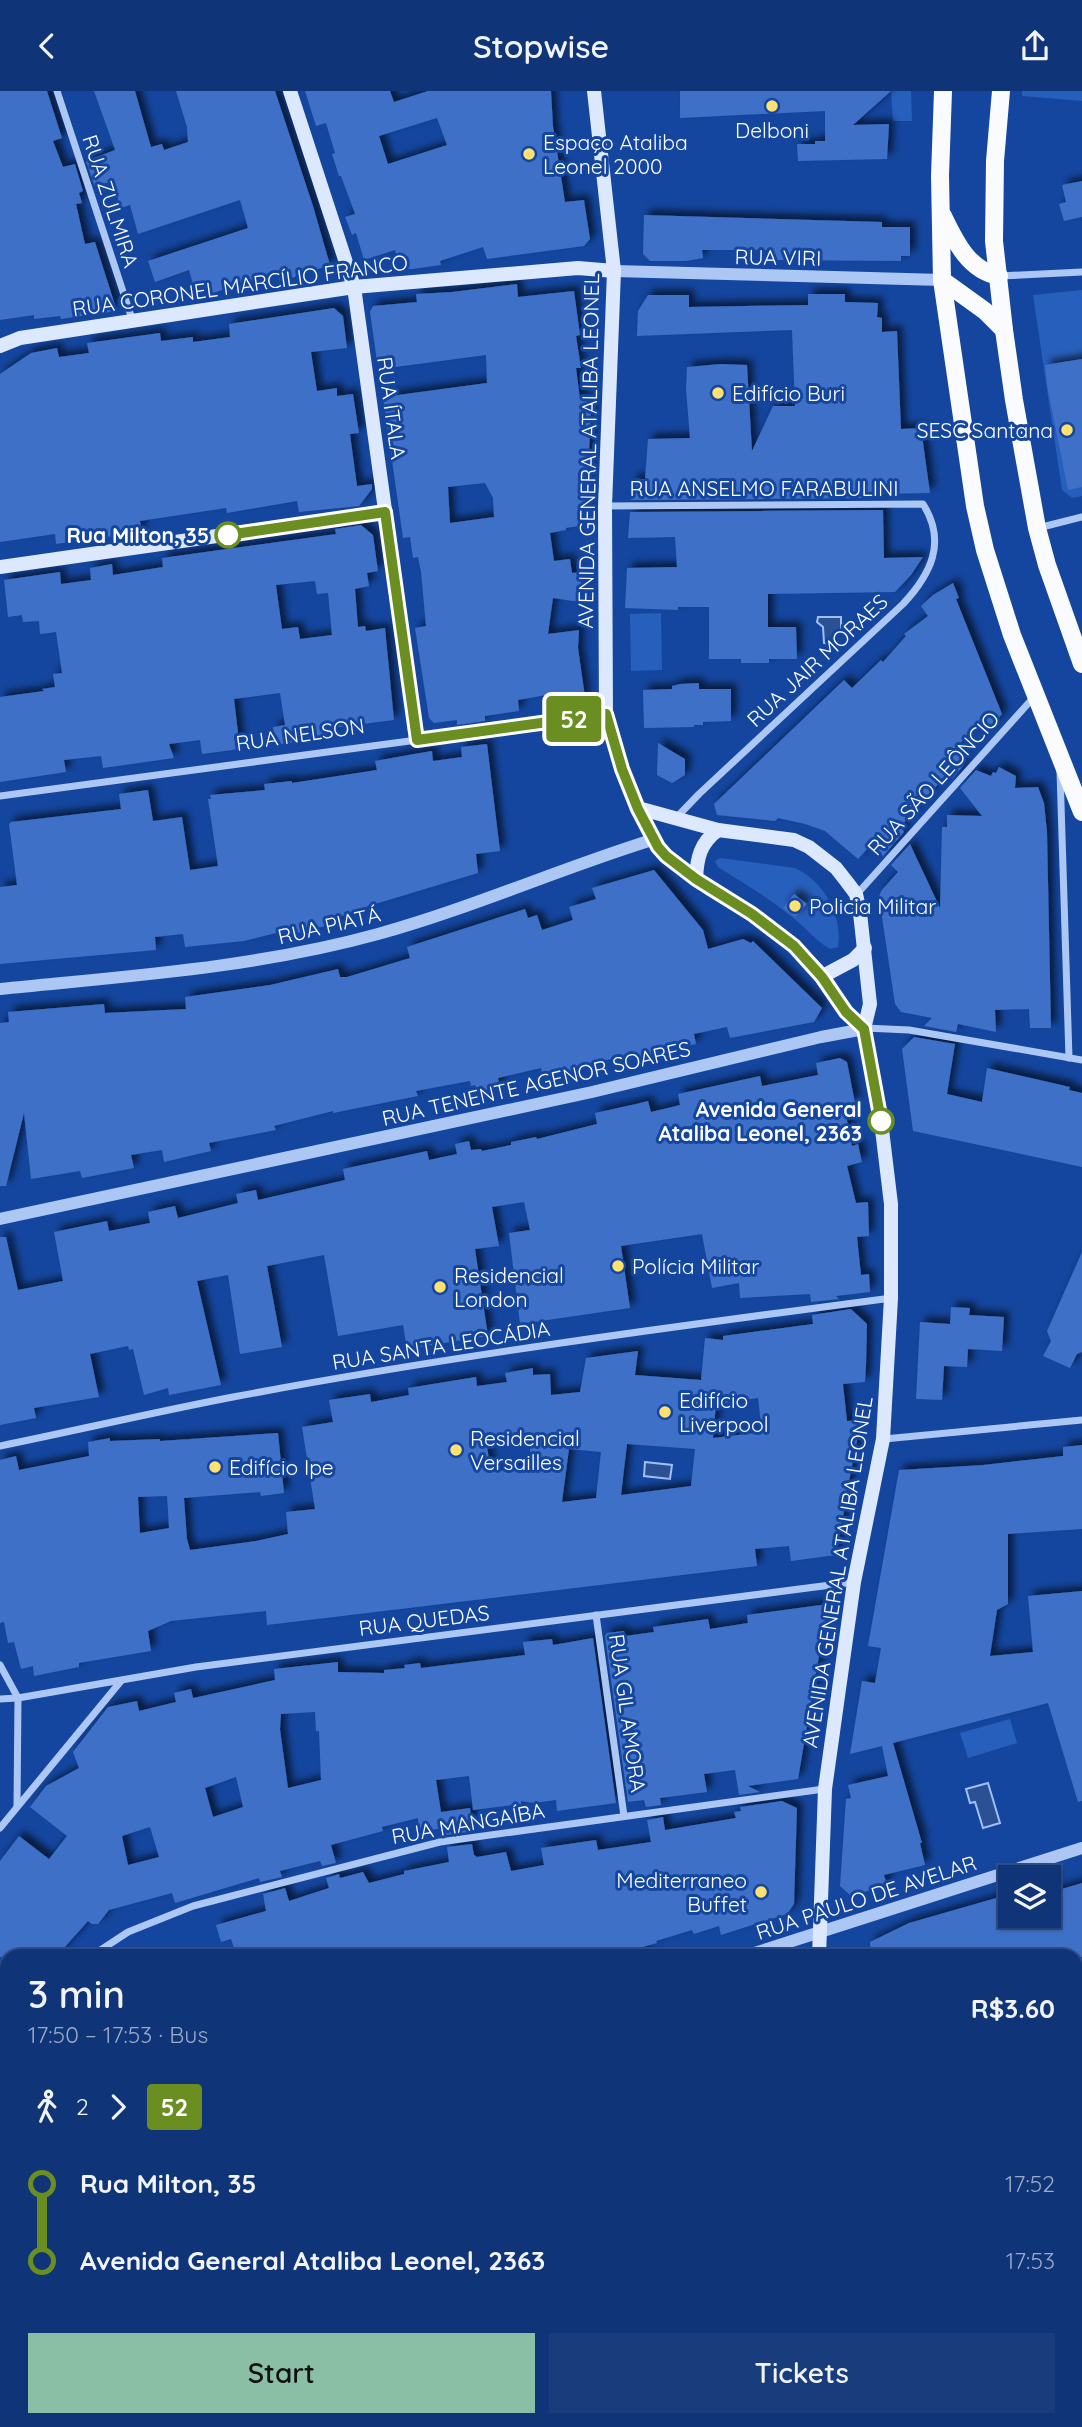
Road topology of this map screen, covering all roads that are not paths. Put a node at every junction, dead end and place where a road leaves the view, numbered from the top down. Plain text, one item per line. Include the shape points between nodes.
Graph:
1 (57, 91) edge
2 (290, 91) edge
3 (594, 91) edge
4 (943, 91) edge
5 (1001, 91) edge
6 (940, 210) junction
7 (614, 271) junction
8 (1082, 272) edge
9 (999, 276) junction
10 (942, 280) junction
11 (354, 287) junction
12 (133, 322) junction
13 (1004, 330) junction
14 (0, 346) edge
15 (923, 504) joint
16 (605, 506) junction
17 (385, 512) junction
18 (1082, 517) edge
19 (1037, 528) junction
20 (0, 567) edge
21 (1082, 664) edge
22 (1035, 696) junction
23 (606, 714) junction
24 (417, 740) junction
25 (1060, 757) junction
26 (0, 796) edge
27 (638, 809) junction
28 (1082, 812) edge
29 (675, 819) junction
30 (718, 830) junction
31 (654, 839) junction
32 (696, 879) junction
33 (856, 894) junction
34 (865, 948) junction
35 (822, 977) junction
36 (0, 989) edge
37 (864, 1029) junction
38 (1069, 1058) junction
39 (1082, 1061) edge
40 (0, 1219) edge
41 (891, 1298) junction
42 (1082, 1420) edge
43 (883, 1439) junction
44 (0, 1446) edge
45 (853, 1582) junction
46 (596, 1615) junction
47 (0, 1665) edge
48 (121, 1681) junction
49 (18, 1698) junction
50 (0, 1699) edge
51 (825, 1789) junction
52 (17, 1806) junction
53 (624, 1816) junction
54 (0, 1828) edge
55 (1082, 1849) edge
56 (819, 1932) junction
57 (102, 1949) edge
58 (767, 1949) edge
59 (819, 1949) edge

1 - 12 street, RUA ZULMIRA
2 - 11 main road, RUA ÍTALA
3 - 7 main road, AVENIDA GENERAL ATALIBA LEONEL
4 - 6 main road
5 - 9 main road via 994,241
6 - 9 main road via 974,265
6 - 10 main road
7 - 10 street, RUA VIRI
7 - 11 main road, RUA CORONEL MARCÍLIO FRANCO via 578,268
7 - 16 main road, AVENIDA GENERAL ATALIBA LEONEL
8 - 9 street
9 - 13 main road
10 - 13 main road
10 - 22 main road via 975,506 999,597
11 - 12 main road, RUA CORONEL MARCÍLIO FRANCO
11 - 17 main road, RUA ÍTALA
12 - 14 main road, RUA CORONEL MARCÍLIO FRANCO via 20,338
13 - 19 main road
15 - 16 street, RUA ANSELMO FARABULINI
15 - 29 street, RUA JAIR MORAES via 935,526 930,565 921,585
16 - 23 main road, AVENIDA GENERAL ATALIBA LEONEL
17 - 20 main road
17 - 24 main road, RUA ÍTALA
18 - 19 street
19 - 21 main road
22 - 25 main road
22 - 33 street, RUA SÃO LEÔNCIO
23 - 24 main road, RUA NELSON
23 - 27 main road, AVENIDA GENERAL ATALIBA LEONEL
24 - 26 street, RUA NELSON
25 - 28 main road
25 - 38 street
27 - 29 main road, AVENIDA GENERAL ATALIBA LEONEL
27 - 31 main road, AVENIDA GENERAL ATALIBA LEONEL
29 - 30 main road, AVENIDA GENERAL ATALIBA LEONEL
30 - 32 main road via 702,846
30 - 33 main road, AVENIDA GENERAL ATALIBA LEONEL via 801,843 836,868
31 - 32 main road, AVENIDA GENERAL ATALIBA LEONEL via 666,856
31 - 36 street, RUA PIATÁ via 379,934 295,954 203,969
32 - 35 main road, AVENIDA GENERAL ATALIBA LEONEL via 784,938
33 - 34 main road, AVENIDA GENERAL ATALIBA LEONEL
34 - 35 main road
34 - 37 main road, AVENIDA GENERAL ATALIBA LEONEL via 870,1004
35 - 37 main road, AVENIDA GENERAL ATALIBA LEONEL
37 - 38 street, RUA TENENTE AGENOR SOARES via 909,1030
37 - 40 street, RUA TENENTE AGENOR SOARES
37 - 41 main road, AVENIDA GENERAL ATALIBA LEONEL via 891,1204
38 - 39 street, RUA TENENTE AGENOR SOARES
41 - 43 main road, AVENIDA GENERAL ATALIBA LEONEL
41 - 44 street, RUA SANTA LEOCÁDIA via 376,1372
42 - 43 street
43 - 45 main road, AVENIDA GENERAL ATALIBA LEONEL
45 - 46 street, RUA QUEDAS
45 - 51 main road, AVENIDA GENERAL ATALIBA LEONEL
46 - 48 street, RUA QUEDAS via 196,1667
46 - 53 street, RUA GIL AMORA
47 - 49 street
48 - 49 street, RUA QUEDAS
48 - 52 street
49 - 50 street, RUA QUEDAS
49 - 52 street
51 - 53 street, RUA MANGAÍBA
51 - 56 main road, AVENIDA GENERAL ATALIBA LEONEL
52 - 54 street
53 - 57 street, RUA MANGAÍBA via 440,1842 193,1906 128,1932
55 - 56 street, RUA PAULO DE AVELAR
56 - 58 street, RUA PAULO DE AVELAR
56 - 59 main road, AVENIDA GENERAL ATALIBA LEONEL

